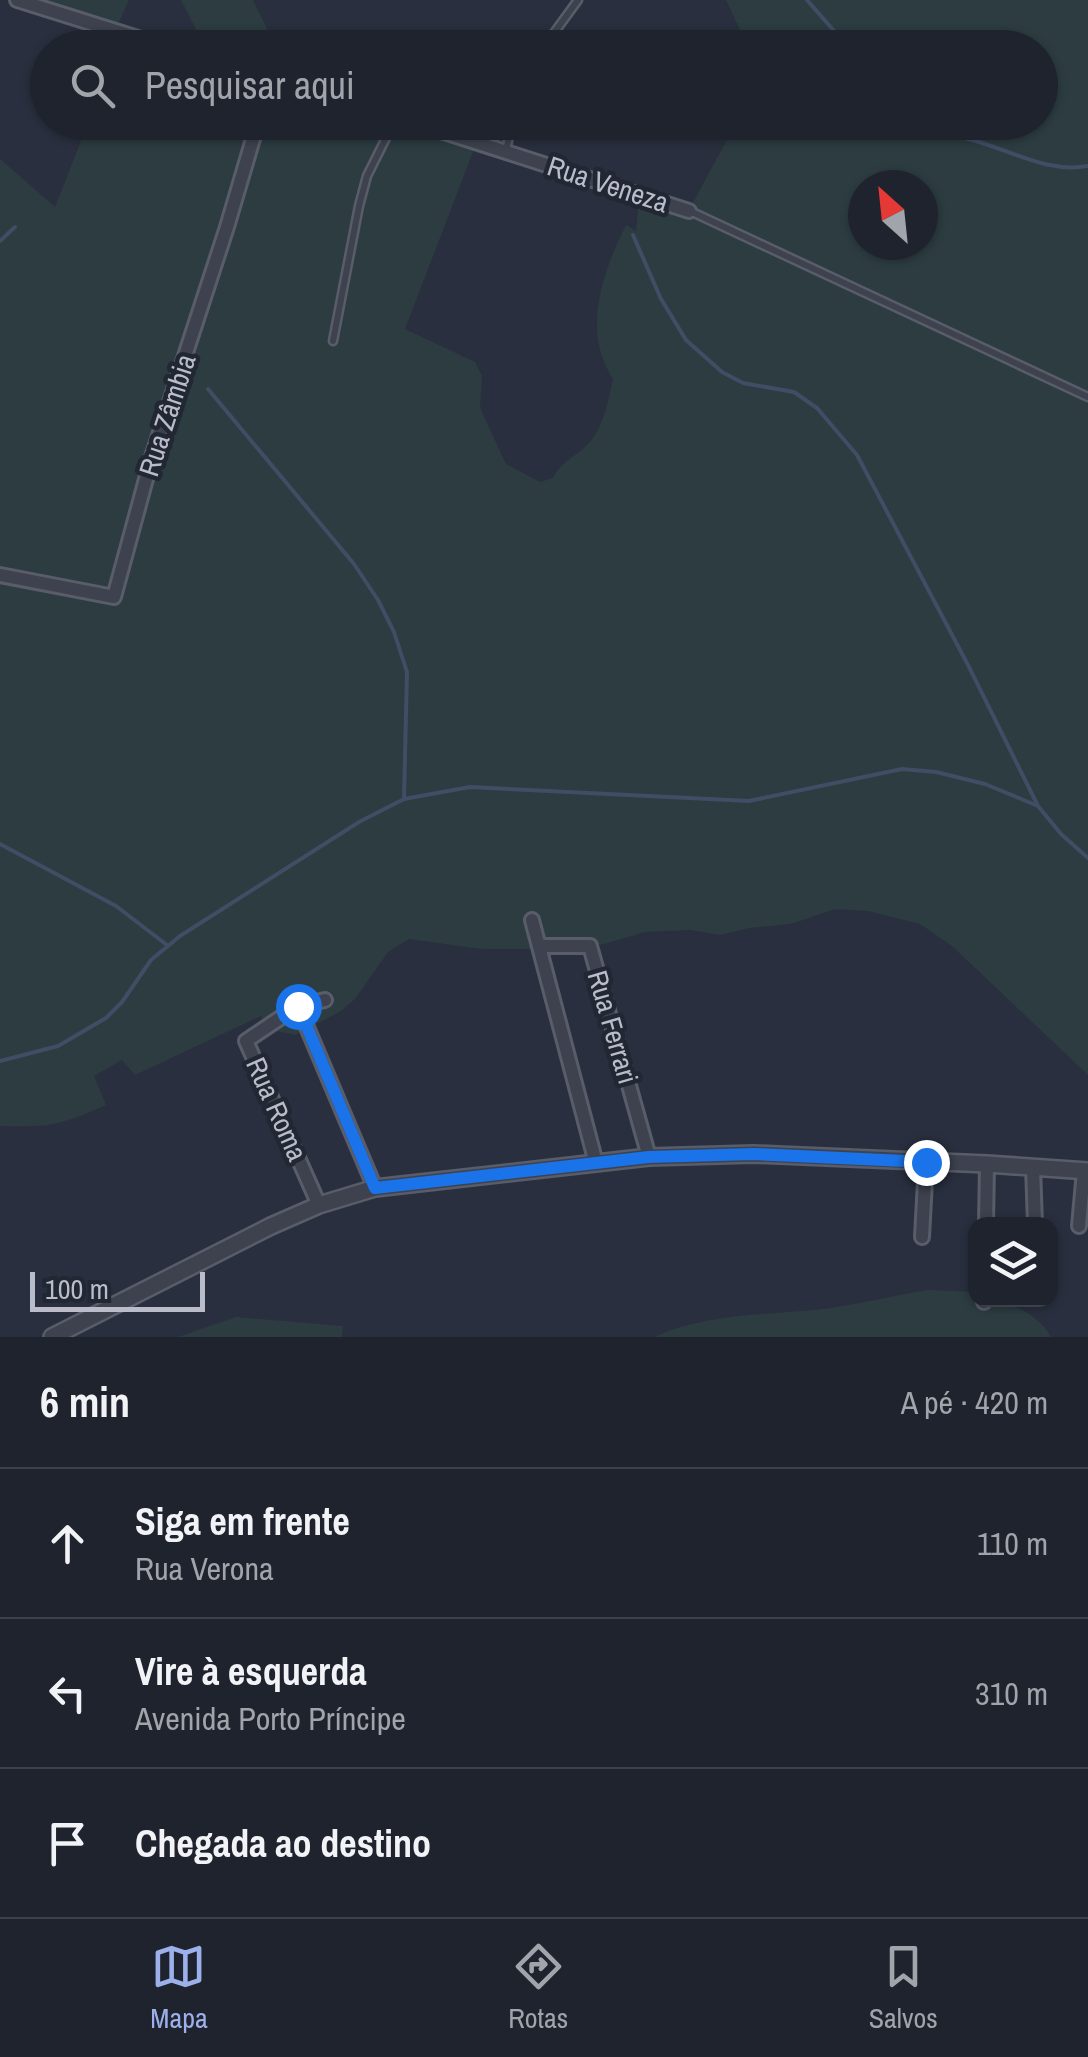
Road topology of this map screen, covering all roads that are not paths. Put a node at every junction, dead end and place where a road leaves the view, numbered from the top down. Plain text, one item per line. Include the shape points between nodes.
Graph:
1 (17, 0) edge
2 (578, 0) edge
3 (113, 30) edge
4 (556, 30) edge
5 (253, 140) edge
6 (385, 140) edge
7 (470, 140) edge
8 (508, 140) edge
9 (506, 151) junction
10 (689, 211) joint
11 (333, 341) dead end
12 (1088, 396) edge
13 (0, 575) edge
14 (532, 920) dead end
15 (540, 946) junction
16 (324, 1000) dead end
17 (298, 1006) junction
18 (649, 1157) junction
19 (926, 1162) junction
20 (596, 1163) junction
21 (987, 1164) junction
22 (1033, 1167) junction
23 (1086, 1171) edge
24 (375, 1188) junction
25 (319, 1205) junction
26 (986, 1217) edge
27 (1035, 1217) edge
28 (1079, 1226) dead end
29 (922, 1238) dead end
30 (52, 1337) edge

1 - 3 street
2 - 4 lane
5 - 13 street, Rua Zâmbia via 114,597
6 - 11 lane via 358,206
7 - 9 street, Rua Veneza
8 - 9 lane
9 - 10 street, Rua Veneza
10 - 12 lane
14 - 15 street
15 - 18 street, Rua Ferrari via 590,946
15 - 20 street
16 - 17 street, Rua Roma
17 - 24 street
17 - 25 street, Rua Roma via 246,1040
18 - 19 street
18 - 20 street
19 - 21 street
19 - 29 street
20 - 24 street
21 - 22 street
21 - 26 street
22 - 23 street
22 - 27 street
23 - 28 street
24 - 25 street
25 - 30 street

